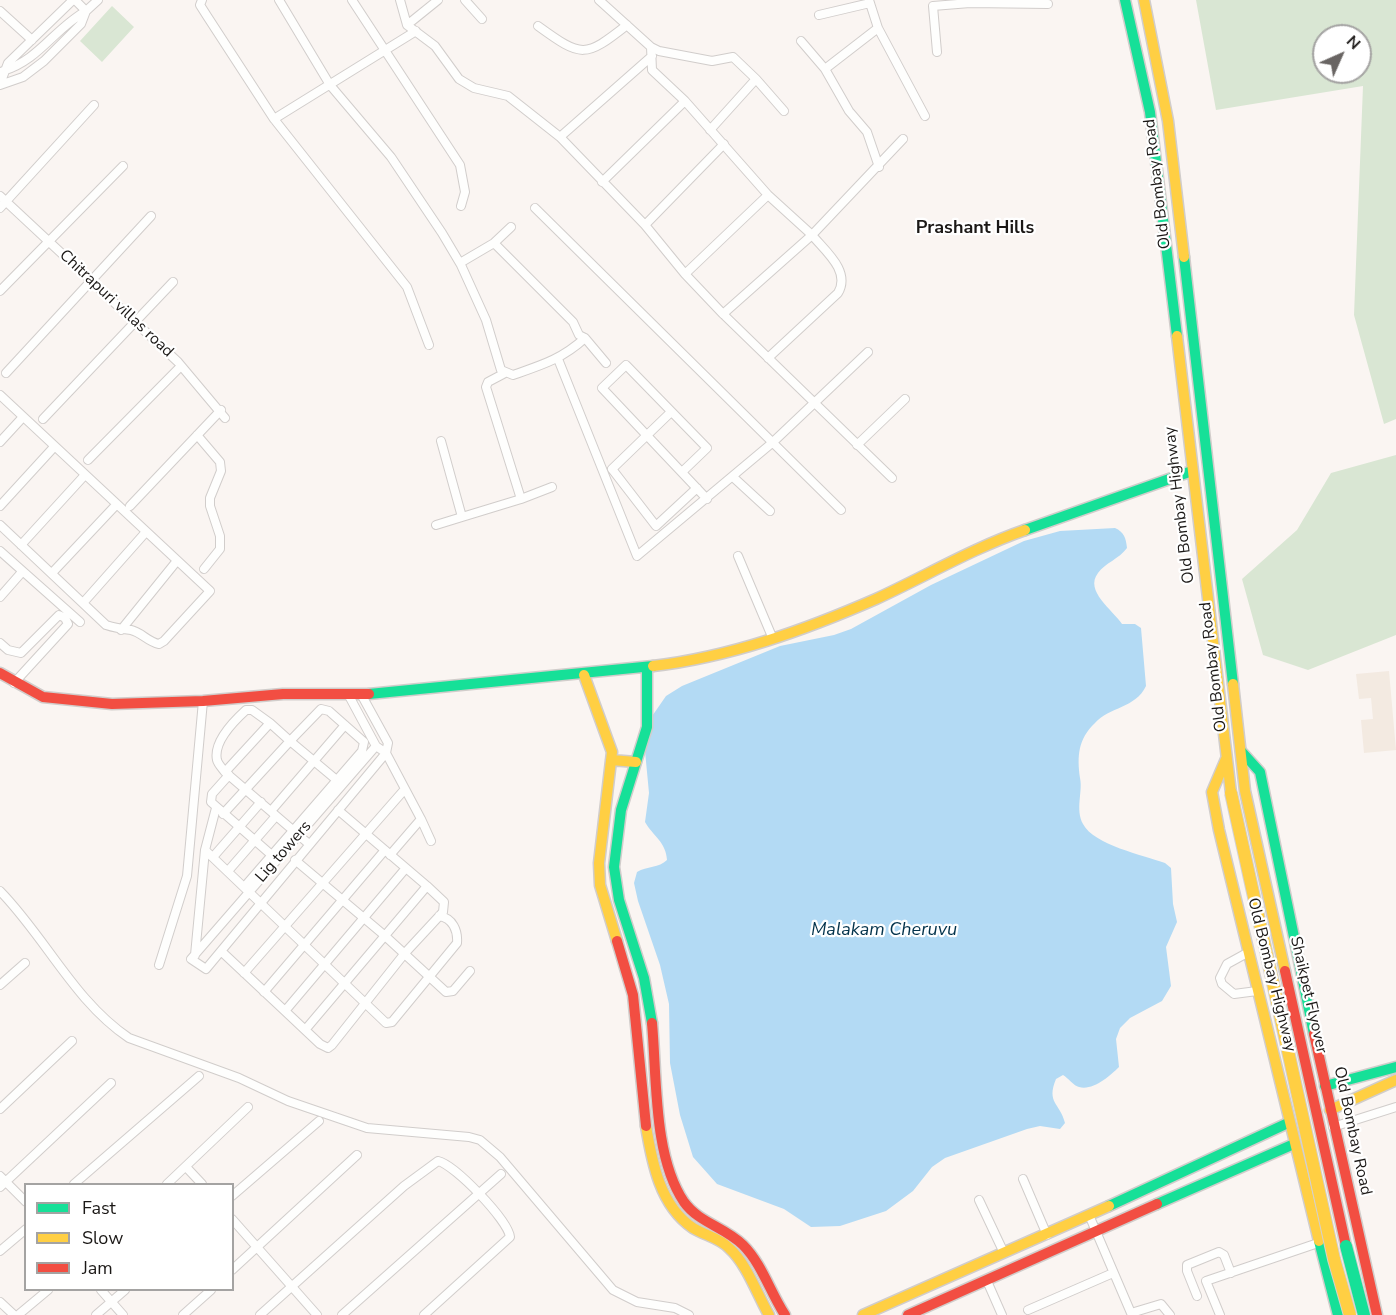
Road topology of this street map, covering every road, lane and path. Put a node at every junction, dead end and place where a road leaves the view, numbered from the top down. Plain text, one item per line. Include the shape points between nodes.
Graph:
1 (74, 0) edge
2 (98, 0) edge
3 (202, 0) edge
4 (279, 0) edge
5 (352, 0) edge
6 (400, 0) edge
7 (438, 0) edge
8 (465, 0) edge
9 (599, 0) edge
10 (1125, 0) edge
11 (1144, 0) edge
12 (870, 1) edge
13 (970, 1) edge
14 (937, 3) edge
15 (1048, 4) dead end
16 (0, 11) edge
17 (86, 11) junction
18 (819, 15) dead end
19 (482, 19) dead end
20 (407, 25) junction
21 (627, 25) junction
22 (538, 26) dead end
23 (878, 28) junction
24 (416, 31) junction
25 (32, 40) junction
26 (801, 41) dead end
27 (384, 51) junction
28 (651, 51) junction
29 (937, 52) dead end
30 (825, 69) junction
31 (3, 71) edge
32 (756, 79) junction
33 (0, 84) edge
34 (330, 85) junction
35 (685, 101) junction
36 (94, 105) dead end
37 (784, 111) dead end
38 (925, 116) dead end
39 (274, 119) junction
40 (710, 130) junction
41 (560, 136) junction
42 (903, 139) dead end
43 (724, 144) junction
44 (123, 166) dead end
45 (879, 167) junction
46 (602, 182) junction
47 (768, 195) junction
48 (2, 202) edge
49 (461, 206) dead end
50 (535, 208) dead end
51 (151, 216) dead end
52 (645, 225) junction
53 (511, 227) dead end
54 (812, 235) junction
55 (50, 242) junction
56 (494, 243) junction
57 (460, 262) junction
58 (685, 274) junction
59 (93, 281) junction
60 (172, 282) dead end
61 (0, 291) edge
62 (723, 314) junction
63 (136, 322) junction
64 (585, 338) junction
65 (429, 345) dead end
66 (868, 352) dead end
67 (768, 358) junction
68 (558, 359) junction
69 (606, 363) dead end
70 (181, 366) junction
71 (6, 373) dead end
72 (505, 373) junction
73 (0, 395) edge
74 (905, 399) dead end
75 (814, 402) junction
76 (671, 412) junction
77 (23, 417) junction
78 (43, 419) dead end
79 (197, 435) junction
80 (646, 435) junction
81 (441, 441) dead end
82 (0, 442) edge
83 (772, 443) junction
84 (857, 445) junction
85 (54, 447) junction
86 (88, 460) dead end
87 (1192, 471) junction
88 (682, 472) junction
89 (84, 476) junction
90 (733, 477) junction
91 (892, 478) dead end
92 (552, 487) dead end
93 (697, 488) junction
94 (521, 499) junction
95 (707, 499) junction
96 (116, 505) junction
97 (0, 506) edge
98 (130, 506) dead end
99 (841, 510) dead end
100 (770, 511) dead end
101 (462, 517) junction
102 (0, 525) edge
103 (436, 525) dead end
104 (145, 533) junction
105 (21, 544) junction
106 (0, 551) edge
107 (738, 555) dead end
108 (176, 562) junction
109 (204, 569) dead end
110 (22, 572) junction
111 (52, 573) junction
112 (0, 597) edge
113 (83, 603) junction
114 (80, 622) dead end
115 (121, 630) junction
116 (773, 639) junction
117 (0, 643) edge
118 (647, 667) junction
119 (0, 673) edge
120 (584, 675) junction
121 (14, 683) junction
122 (354, 694) junction
123 (203, 701) junction
124 (270, 723) junction
125 (345, 725) junction
126 (290, 741) junction
127 (376, 746) junction
128 (1240, 751) junction
129 (386, 753) junction
130 (1226, 758) junction
131 (611, 760) junction
132 (314, 761) junction
133 (636, 762) junction
134 (227, 774) junction
135 (340, 782) junction
136 (245, 789) junction
137 (405, 789) junction
138 (261, 802) junction
139 (338, 810) junction
140 (220, 811) junction
141 (273, 814) junction
142 (421, 819) junction
143 (239, 828) junction
144 (296, 833) junction
145 (366, 834) junction
146 (255, 841) junction
147 (431, 841) dead end
148 (309, 844) junction
149 (205, 850) junction
150 (388, 853) junction
151 (213, 857) junction
152 (274, 858) junction
153 (295, 860) junction
154 (599, 863) junction
155 (614, 867) junction
156 (406, 868) junction
157 (228, 871) junction
158 (322, 882) junction
159 (427, 886) junction
160 (247, 889) junction
161 (0, 891) edge
162 (343, 900) junction
163 (260, 902) junction
164 (439, 916) junction
165 (364, 918) junction
166 (284, 927) junction
167 (384, 935) junction
168 (304, 945) junction
169 (221, 951) junction
170 (405, 953) junction
171 (1247, 953) junction
172 (193, 957) junction
173 (25, 963) dead end
174 (325, 964) junction
175 (159, 965) dead end
176 (470, 971) dead end
177 (244, 973) junction
178 (429, 976) junction
179 (345, 982) junction
180 (0, 985) edge
181 (1257, 991) junction
182 (264, 992) junction
183 (365, 1004) junction
184 (285, 1011) junction
185 (304, 1030) junction
186 (72, 1041) dead end
187 (1396, 1067) edge
188 (199, 1076) dead end
189 (1396, 1080) edge
190 (111, 1083) dead end
191 (1325, 1086) junction
192 (248, 1107) dead end
193 (1396, 1107) edge
194 (0, 1109) edge
195 (1330, 1110) junction
196 (319, 1121) dead end
197 (1288, 1123) junction
198 (1333, 1127) junction
199 (1294, 1144) junction
200 (357, 1155) dead end
201 (187, 1168) junction
202 (501, 1174) dead end
203 (1023, 1179) dead end
204 (2, 1182) edge
205 (76, 1183) edge
206 (169, 1183) edge
207 (200, 1183) edge
208 (234, 1195) edge
209 (478, 1195) junction
210 (24, 1200) edge
211 (979, 1200) dead end
212 (1089, 1215) junction
213 (687, 1216) junction
214 (234, 1221) edge
215 (24, 1231) edge
216 (1095, 1232) junction
217 (1047, 1234) junction
218 (1318, 1243) junction
219 (257, 1247) junction
220 (0, 1251) edge
221 (740, 1251) junction
222 (1004, 1253) junction
223 (234, 1268) edge
224 (1113, 1273) junction
225 (1231, 1273) junction
226 (987, 1281) junction
227 (292, 1287) junction
228 (47, 1291) edge
229 (102, 1291) edge
230 (124, 1291) edge
231 (210, 1291) edge
232 (1197, 1296) dead end
233 (1373, 1301) junction
234 (0, 1302) edge
235 (111, 1302) junction
236 (1028, 1310) dead end
237 (915, 1314) edge
238 (16, 1315) edge
239 (96, 1315) edge
240 (123, 1315) edge
241 (183, 1315) edge
242 (260, 1315) edge
243 (317, 1315) edge
244 (342, 1315) edge
245 (424, 1315) edge
246 (689, 1315) edge
247 (769, 1315) edge
248 (785, 1315) edge
249 (863, 1315) edge
250 (1002, 1315) edge
251 (1170, 1315) edge
252 (1220, 1315) edge
253 (1339, 1315) edge
254 (1350, 1315) edge
255 (1364, 1315) edge
256 (1377, 1315) edge

1 - 17 street
1 - 25 street
2 - 17 street
3 - 39 street via 200,5
4 - 34 street
5 - 27 street
6 - 20 street
7 - 20 street
8 - 19 street
9 - 21 street
10 - 87 main road, Old Bombay Highway via 1150,112
11 - 128 main road, Old Bombay Road via 1168,121
12 - 18 street
12 - 23 street
13 - 14 street
13 - 15 street
14 - 29 street via 933,6
16 - 25 street
17 - 31 street via 23,65
17 - 33 street via 81,24 44,62 23,77
20 - 24 street
21 - 22 street via 599,48 583,50 557,40
21 - 28 street
23 - 30 street
23 - 38 street
24 - 27 street
24 - 41 street via 435,46 459,79 474,88 508,96
25 - 31 street
26 - 30 street
27 - 34 street
27 - 49 street via 460,165 465,192
28 - 32 street via 712,61 733,57
28 - 35 street via 652,70
28 - 41 street
30 - 45 street via 849,111 867,132
31 - 33 street
32 - 37 street
32 - 40 street
34 - 39 street
34 - 57 street via 391,157
35 - 40 street
35 - 46 street
36 - 48 street
39 - 65 street via 407,286
40 - 43 street
41 - 46 street
42 - 45 street
43 - 47 street
43 - 52 street
44 - 55 street
45 - 54 street via 860,182
46 - 52 street
47 - 54 street
47 - 58 street
48 - 55 street, Chitrapuri villas road
50 - 83 street
51 - 59 street
52 - 58 street
53 - 56 street
54 - 62 street
54 - 67 street via 840,270 843,285
55 - 59 street, Chitrapuri villas road
55 - 61 street
56 - 57 street
56 - 64 street
57 - 72 street
58 - 62 street
59 - 63 street, Chitrapuri villas road
59 - 71 street
60 - 63 street
62 - 67 street
63 - 70 street, Chitrapuri villas road
63 - 78 street
64 - 68 street
64 - 69 street
66 - 75 street
67 - 75 street
68 - 72 street via 513,375
68 - 95 street via 637,556
70 - 79 street, Chitrapuri villas road via 223,414
70 - 86 street
72 - 94 street via 486,387
73 - 77 street
74 - 84 street
75 - 83 street
75 - 84 street
76 - 80 street
76 - 80 street via 626,365 602,388
76 - 88 street via 707,448
77 - 82 street
77 - 85 street
79 - 98 street
79 - 109 street via 220,462 221,471 210,498 220,549
80 - 88 street
80 - 93 street via 612,469 656,526
81 - 101 street
83 - 90 street
83 - 99 street
84 - 91 street
85 - 89 street
85 - 97 street
87 - 116 main road via 991,542 875,599
87 - 130 main road, Old Bombay Highway
88 - 93 street
89 - 96 street
89 - 105 street
90 - 95 street
90 - 100 street
92 - 94 street
93 - 95 street
94 - 101 street
96 - 104 street
96 - 111 street
101 - 103 street
102 - 105 street
104 - 108 street
104 - 113 street
105 - 111 street
106 - 110 street
107 - 116 street
108 - 115 street
108 - 115 street via 210,591 159,644 133,630
110 - 112 street
110 - 114 street
111 - 113 street
113 - 115 street via 106,625
116 - 118 main road
117 - 121 street via 8,651 21,653 58,615 68,624
118 - 120 main road
118 - 133 main road via 645,735
119 - 121 main road
120 - 122 main road
120 - 131 main road via 612,752
121 - 123 main road via 43,697 66,701
122 - 123 main road via 282,694
122 - 127 street
122 - 129 street via 388,743
123 - 175 street via 187,876
124 - 126 street
124 - 134 street
124 - 134 street via 252,710 243,712 224,735 217,751 217,760
125 - 126 street via 325,708 321,709
125 - 132 street
125 - 135 street via 365,745
126 - 132 street
126 - 136 street
127 - 129 street
127 - 135 street
128 - 191 main road, Old Bombay Road via 1260,772
128 - 255 main road, Shaikpet Flyover, bridge via 1245,791
129 - 137 street
129 - 139 street
130 - 171 main road, Old Bombay Highway via 1212,792
130 - 254 main road, Shaikpet Flyover, bridge via 1334,1259
131 - 133 main road
131 - 154 main road
132 - 135 street
132 - 141 street
133 - 155 main road via 619,827
134 - 136 street
134 - 140 street via 210,798
135 - 144 street, Lig towers
136 - 138 street
136 - 140 street
137 - 142 street
137 - 145 street
138 - 141 street
138 - 143 street
139 - 145 street
139 - 148 street
140 - 143 street
140 - 149 street
141 - 144 street
141 - 146 street
142 - 147 street
142 - 150 street
143 - 146 street
143 - 151 street
144 - 148 street
144 - 152 street, Lig towers
145 - 150 street
145 - 158 street
146 - 152 street
146 - 157 street
148 - 153 street
149 - 151 street
149 - 172 street
150 - 156 street
150 - 162 street
151 - 157 street
152 - 160 street, Lig towers
153 - 158 street
153 - 163 street
154 - 155 main road
154 - 213 main road via 606,910 633,995 642,1099 654,1170 664,1193
155 - 213 main road via 620,901 649,996 661,1118 669,1164
156 - 159 street
156 - 165 street
157 - 160 street
158 - 162 street
158 - 166 street
159 - 164 street via 444,903
159 - 167 street
160 - 163 street
160 - 172 street, Lig towers
161 - 246 street via 62,972 129,1038 367,1128 480,1140 500,1157 613,1290 637,1302 675,1308
162 - 165 street
162 - 168 street
163 - 166 street
163 - 169 street
164 - 170 street
164 - 178 street via 453,924 457,943
165 - 167 street
165 - 174 street
166 - 168 street
166 - 177 street
167 - 170 street
167 - 179 street
168 - 174 street
168 - 182 street
169 - 172 street via 206,969
169 - 177 street
170 - 178 street
170 - 183 street
171 - 181 main road, Old Bombay Highway
171 - 181 street via 1227,964 1220,978 1234,994
173 - 180 street
174 - 179 street
174 - 184 street
176 - 178 street via 450,993
177 - 182 street
178 - 183 street via 392,1022 386,1023
179 - 183 street
179 - 185 street
181 - 197 main road, Old Bombay Highway
182 - 184 street
183 - 185 street via 328,1047
184 - 185 street
186 - 194 street
187 - 191 main road
188 - 205 street
189 - 195 main road
190 - 204 street
191 - 195 main road, Old Bombay Road
192 - 201 street
193 - 198 street
195 - 198 main road, Old Bombay Road
196 - 208 street
197 - 199 main road, Old Bombay Highway
197 - 212 main road
198 - 233 main road, Old Bombay Road
199 - 216 main road
199 - 218 main road, Old Bombay Highway
200 - 219 street
201 - 206 street
201 - 207 street
202 - 209 street
203 - 217 street
204 - 210 street
209 - 227 street via 452,1168 438,1161 404,1186
209 - 244 street
209 - 245 street via 507,1226 510,1237
211 - 222 street
212 - 216 street
212 - 217 main road
213 - 221 main road via 702,1234
214 - 219 street
215 - 220 street
216 - 224 street
216 - 226 main road
217 - 222 main road
218 - 225 street
218 - 253 main road, Old Bombay Highway
219 - 223 street
219 - 227 street
221 - 247 main road
221 - 248 main road
222 - 249 main road
224 - 236 street
224 - 251 street via 1133,1314 1163,1304
225 - 232 street via 1219,1252 1187,1265
225 - 252 street via 1206,1281
226 - 237 main road
226 - 250 street
227 - 242 street
227 - 243 street
228 - 238 street
229 - 235 street
230 - 235 street
231 - 241 street
233 - 253 street
233 - 256 main road, Old Bombay Road
234 - 238 street
235 - 239 street
235 - 240 street

